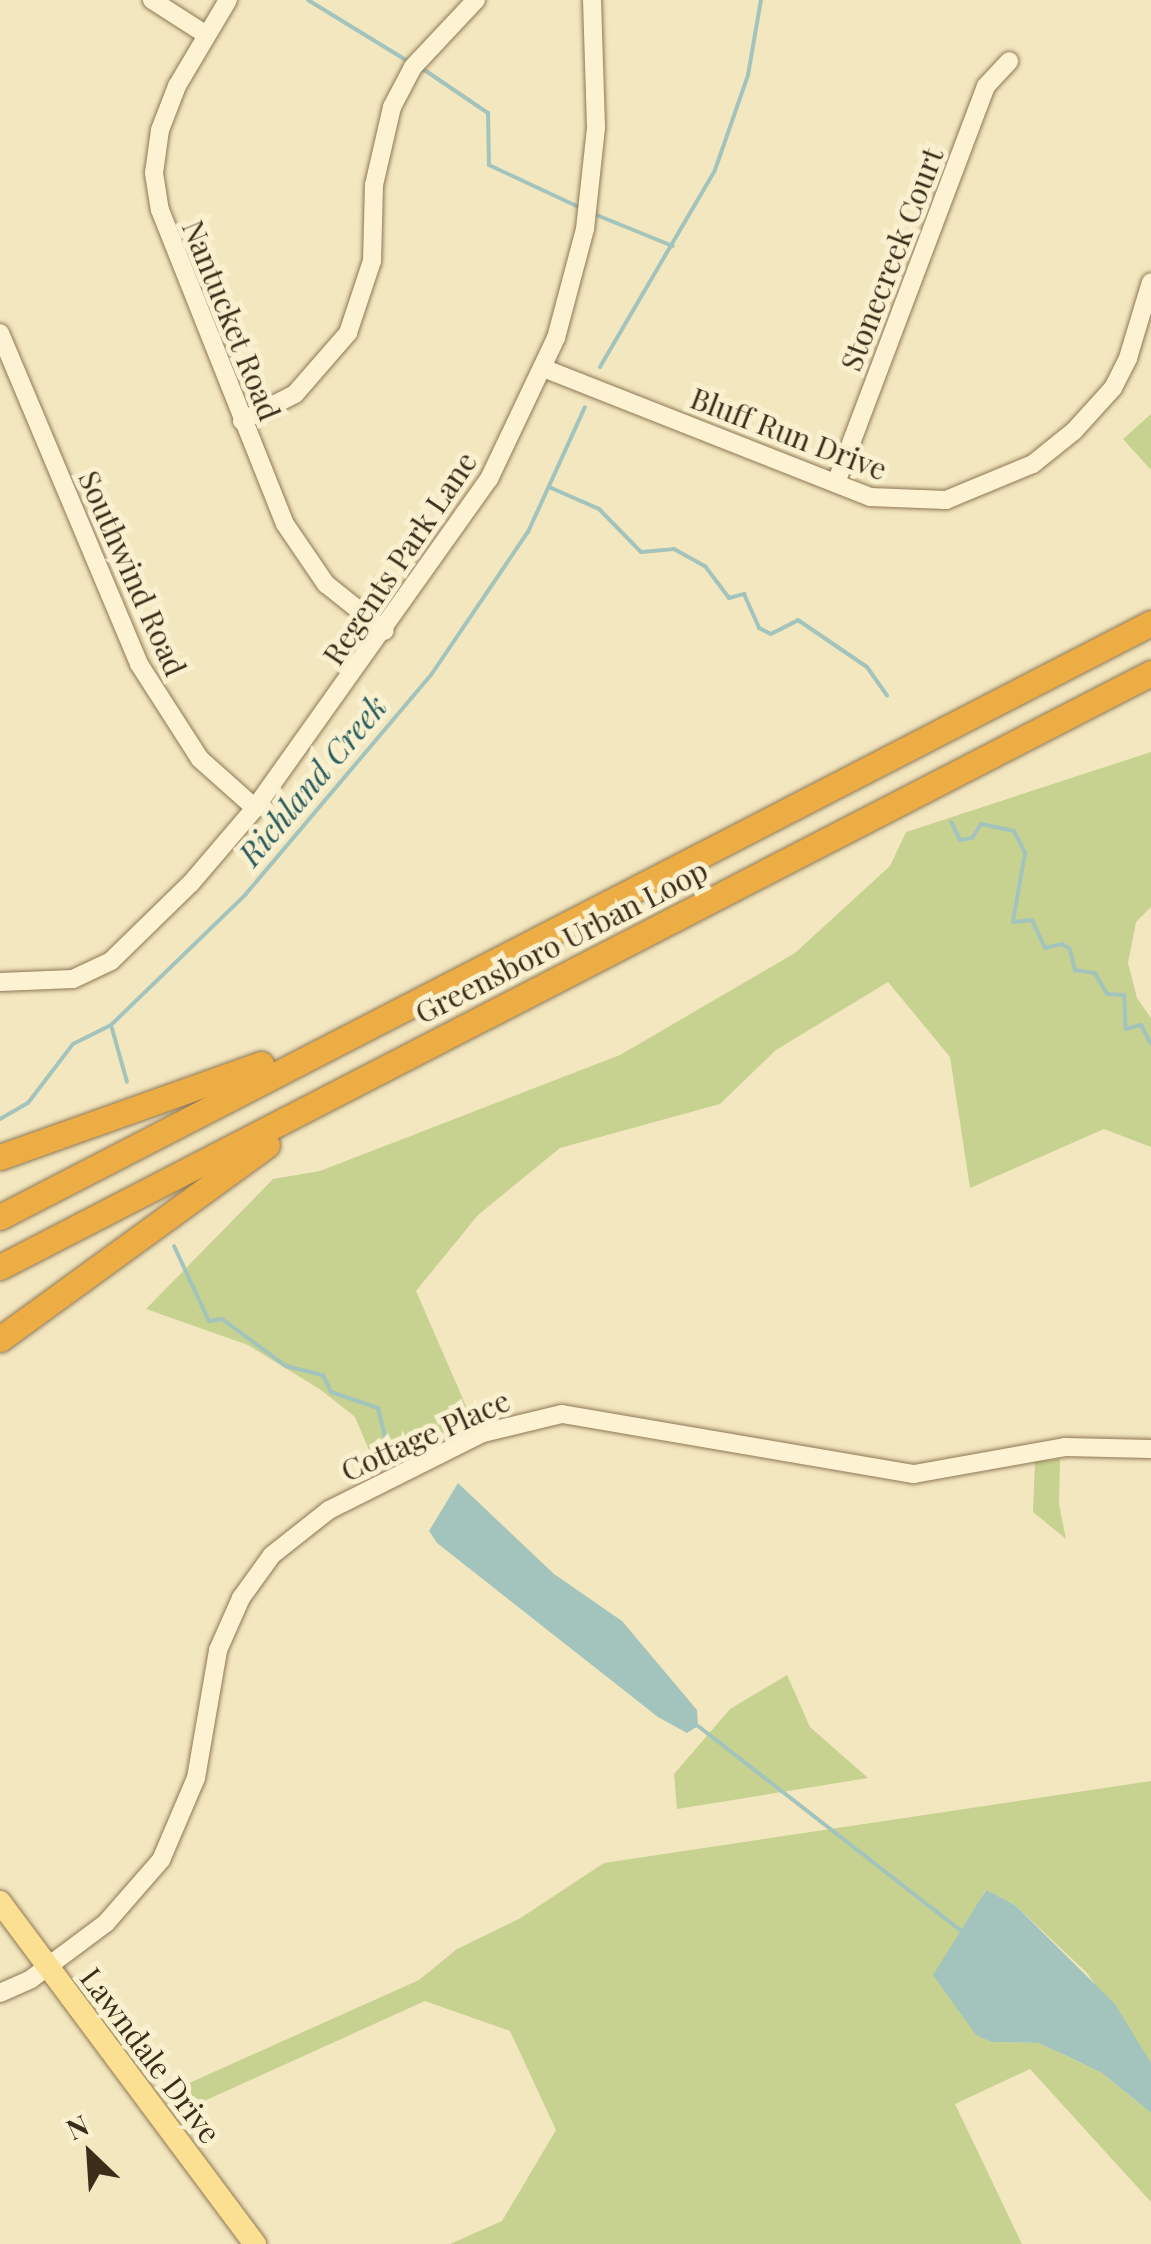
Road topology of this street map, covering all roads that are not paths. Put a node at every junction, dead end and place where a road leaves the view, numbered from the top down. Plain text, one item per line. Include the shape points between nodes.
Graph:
1 (152, 0) edge
2 (228, 0) edge
3 (476, 0) edge
4 (592, 0) edge
5 (205, 34) junction
6 (1009, 61) dead end
7 (1151, 282) edge
8 (0, 334) edge
9 (1145, 338) edge
10 (543, 368) junction
11 (242, 421) junction
12 (836, 483) junction
13 (1151, 623) edge
14 (385, 631) junction
15 (1151, 673) edge
16 (256, 808) junction
17 (0, 982) edge
18 (396, 1010) junction
19 (376, 1073) junction
20 (0, 1158) edge
21 (0, 1217) edge
22 (0, 1268) edge
23 (0, 1339) edge
24 (1151, 1450) edge
25 (0, 1902) edge
26 (47, 1967) junction
27 (0, 1993) edge
28 (255, 2244) edge

1 - 5 street
2 - 5 street, Nantucket Road
3 - 11 street via 412,67 392,107 374,185 372,261 348,333 295,394
4 - 10 street, Regents Park Lane via 597,65 590,195 574,277
5 - 11 street, Nantucket Road via 160,130 154,174 170,246
6 - 12 street, Stonecreek Court via 986,86
7 - 9 street, Bluff Run Drive
8 - 16 street, Southwind Road via 138,664 200,758
9 - 12 street, Bluff Run Drive via 1074,431 1034,464 988,486 946,500 906,503
10 - 12 street, Bluff Run Drive
10 - 14 street, Regents Park Lane via 489,479
11 - 14 street, Nantucket Road via 302,553 326,584
13 - 18 highway, Greensboro Urban Loop
14 - 16 street, Regents Park Lane
15 - 19 highway, Greensboro Urban Loop
16 - 17 street, Regents Park Lane via 112,961 73,980
18 - 20 highway
18 - 21 highway, Greensboro Urban Loop
19 - 22 highway, Greensboro Urban Loop
19 - 23 highway via 178,1205
24 - 26 street, Cottage Place via 1064,1447 914,1474 562,1414 483,1433 329,1510 272,1555 241,1598 218,1650 196,1778 176,1832 127,1903
25 - 26 main road, Lawndale Drive
26 - 27 street, Cottage Place
26 - 28 main road, Lawndale Drive

